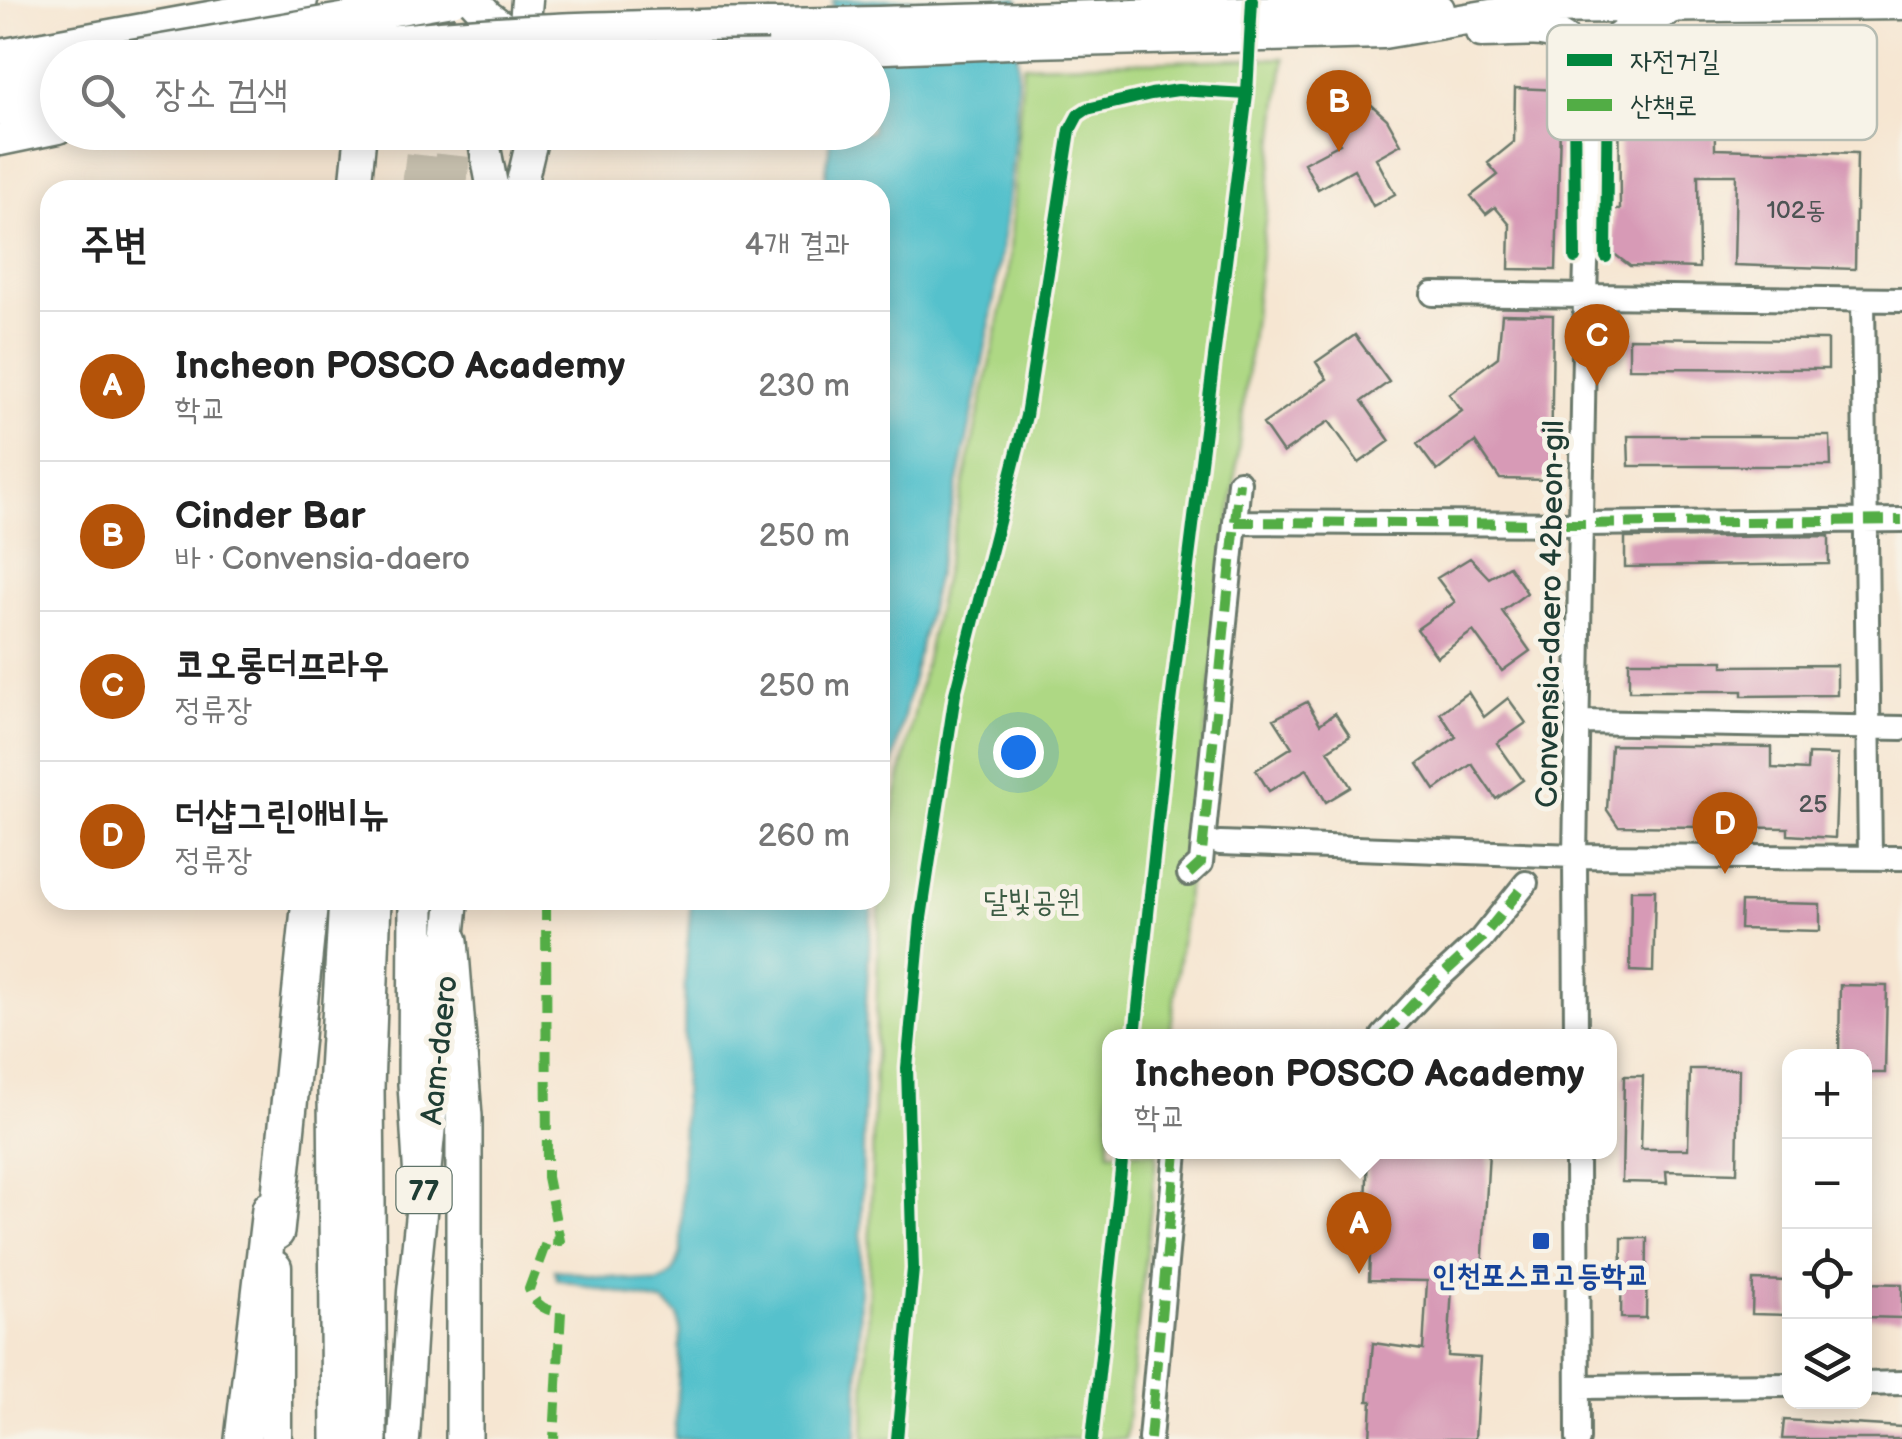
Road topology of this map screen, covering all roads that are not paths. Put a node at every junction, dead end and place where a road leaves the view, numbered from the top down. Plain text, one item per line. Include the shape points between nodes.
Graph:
1 (302, 0) edge
2 (374, 0) edge
3 (473, 0) edge
4 (527, 0) edge
5 (1902, 4) edge
6 (1676, 6) junction
7 (1532, 8) junction
8 (436, 15) edge
9 (1289, 22) junction
10 (1640, 25) edge
11 (1547, 32) edge
12 (1383, 34) junction
13 (765, 38) junction
14 (82, 40) edge
15 (250, 40) edge
16 (374, 40) edge
17 (390, 40) edge
18 (390, 40) edge
19 (512, 40) edge
20 (523, 40) edge
21 (753, 40) edge
22 (40, 48) edge
23 (0, 55) edge
24 (40, 74) edge
25 (0, 83) edge
26 (40, 102) edge
27 (0, 110) edge
28 (40, 132) edge
29 (0, 140) edge
30 (1590, 140) edge
31 (356, 150) edge
32 (485, 150) edge
33 (518, 150) edge
34 (529, 150) edge
35 (355, 180) edge
36 (491, 180) edge
37 (519, 180) edge
38 (522, 180) edge
39 (1433, 294) dead end
40 (1585, 296) junction
41 (1863, 300) junction
42 (1902, 300) edge
43 (1240, 482) dead end
44 (1868, 520) junction
45 (1902, 520) edge
46 (1235, 522) junction
47 (1584, 524) junction
48 (1580, 722) junction
49 (1870, 727) junction
50 (1902, 728) edge
51 (1220, 843) dead end
52 (1575, 856) junction
53 (1870, 858) junction
54 (1902, 858) edge
55 (1189, 874) dead end
56 (1526, 883) dead end
57 (295, 910) edge
58 (309, 910) edge
59 (346, 910) edge
60 (374, 910) edge
61 (417, 910) edge
62 (452, 910) edge
63 (450, 941) junction
64 (1390, 1029) edge
65 (1576, 1029) edge
66 (1175, 1159) edge
67 (1577, 1159) edge
68 (275, 1168) junction
69 (424, 1195) junction
70 (276, 1232) junction
71 (351, 1368) junction
72 (1872, 1384) edge
73 (1902, 1384) edge
74 (1782, 1385) edge
75 (1578, 1387) junction
76 (243, 1439) edge
77 (276, 1439) edge
78 (339, 1439) edge
79 (369, 1439) edge
80 (404, 1439) edge
81 (464, 1439) edge
82 (1150, 1439) edge
83 (1578, 1439) edge

1 - 14 main road
2 - 16 main road
3 - 19 main road
4 - 20 main road
5 - 6 main road
6 - 7 main road
6 - 10 main road
7 - 9 main road
7 - 12 main road
8 - 13 main road, bridge
8 - 15 main road, bridge
8 - 17 main road, bridge
8 - 18 main road
9 - 12 main road
9 - 13 main road
11 - 12 main road
13 - 21 main road
22 - 23 main road
24 - 25 main road
26 - 27 main road
28 - 29 main road
30 - 40 street, Convensia-daero 42beon-gil
31 - 35 main road
32 - 36 main road
33 - 37 main road
34 - 38 main road
39 - 40 street
40 - 41 street
40 - 47 street, Convensia-daero 42beon-gil
41 - 42 street
41 - 44 street
43 - 46 street
44 - 45 street
44 - 47 street
44 - 49 street
46 - 47 street
46 - 55 street via 1201,862
47 - 48 street, Convensia-daero 42beon-gil
48 - 49 street
48 - 52 street, Convensia-daero 42beon-gil
49 - 50 street
49 - 53 street
51 - 52 street
52 - 53 street
52 - 65 street, Convensia-daero 42beon-gil
53 - 54 street
56 - 64 street via 1482,939
57 - 68 main road
58 - 70 highway
59 - 71 highway via 336,1089
60 - 71 highway
61 - 69 highway via 416,1084
62 - 63 main road, Aam-daero / 77
63 - 69 main road, Aam-daero / 77
63 - 81 highway via 464,1116
66 - 82 street
67 - 75 street
68 - 70 main road
68 - 76 highway
69 - 80 main road, Aam-daero / 77
70 - 77 main road
71 - 78 highway
71 - 79 highway
72 - 73 street
74 - 75 street
75 - 83 street

